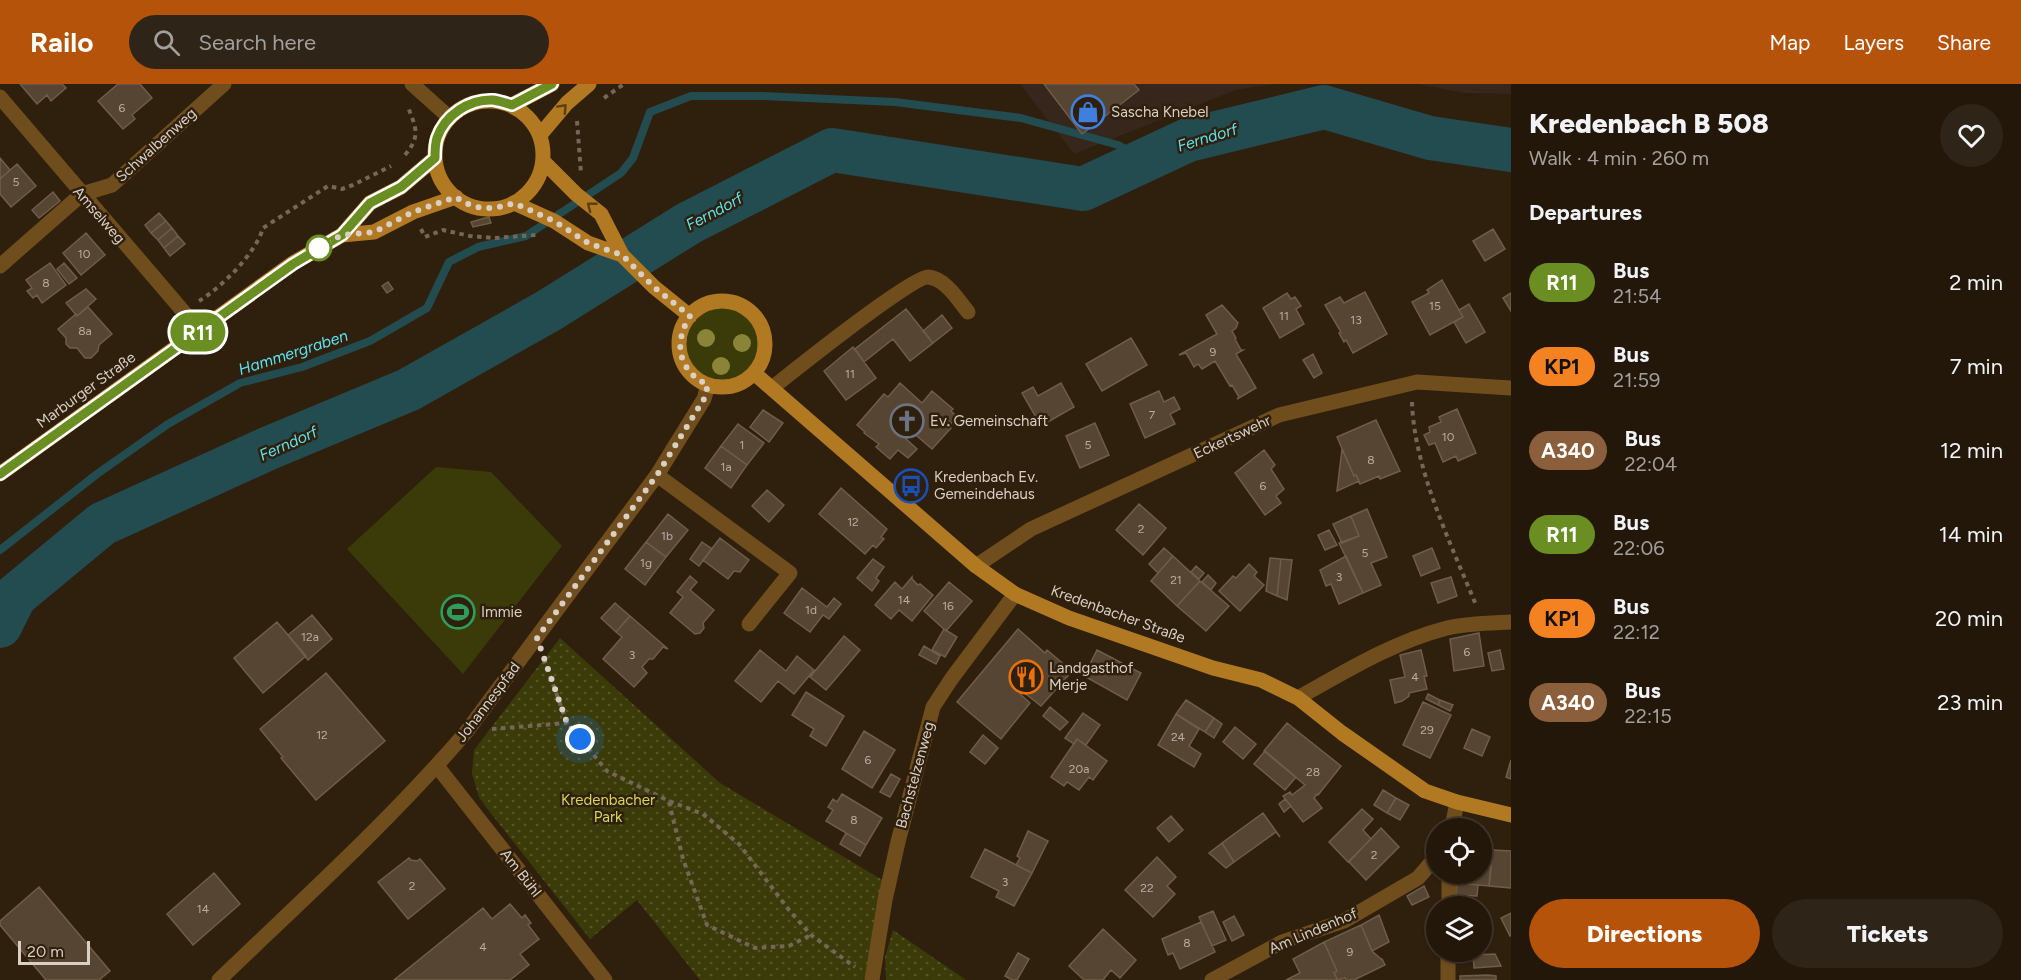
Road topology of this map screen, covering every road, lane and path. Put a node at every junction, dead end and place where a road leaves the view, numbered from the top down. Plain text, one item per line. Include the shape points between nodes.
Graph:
1 (224, 84) edge
2 (552, 84) edge
3 (590, 84) edge
4 (415, 86) edge
5 (0, 97) edge
6 (567, 103) junction
7 (512, 105) junction
8 (450, 118) junction
9 (540, 135) junction
10 (435, 158) junction
11 (544, 162) junction
12 (574, 193) junction
13 (82, 194) junction
14 (456, 197) junction
15 (514, 203) junction
16 (413, 212) junction
17 (554, 221) junction
18 (342, 235) junction
19 (622, 255) junction
20 (0, 266) edge
21 (184, 312) junction
22 (968, 312) dead end
23 (690, 316) junction
24 (200, 331) junction
25 (754, 373) junction
26 (1417, 382) junction
27 (708, 385) junction
28 (772, 388) junction
29 (1511, 388) edge
30 (0, 474) edge
31 (657, 475) junction
32 (976, 566) junction
33 (1015, 594) junction
34 (1511, 622) edge
35 (1483, 623) junction
36 (749, 624) dead end
37 (537, 638) junction
38 (1298, 698) junction
39 (567, 723) junction
40 (467, 731) junction
41 (437, 766) junction
42 (669, 801) junction
43 (1457, 802) junction
44 (1511, 815) edge
45 (1454, 818) edge
46 (1426, 869) edge
47 (811, 935) junction
48 (1448, 962) edge
49 (219, 980) edge
50 (604, 980) edge
51 (872, 980) edge
52 (1212, 980) edge
53 (1448, 980) edge

1 - 13 street, Schwalbenweg via 112,185
2 - 7 main road
3 - 6 main road
4 - 8 street
4 - 21 path via 408,107 416,131 412,148 405,156 353,185 342,189 328,186 263,228 260,240 224,284
5 - 13 street, Amselweg
9 -> 6 main road
6 - 12 path via 577,118 581,165 581,178
7 - 8 main road via 494,100 476,102
7 - 9 main road via 527,115
8 - 10 main road via 437,139
9 - 11 main road
10 - 14 main road via 439,176
10 - 18 main road, Marburger Straße via 401,187 370,203
11 - 12 main road
11 - 15 main road via 528,193
19 -> 12 main road via 601,214
13 - 20 street, Schwalbenweg
13 - 21 street, Amselweg
14 - 15 main road via 480,209
14 - 16 main road, Marburger Straße
15 - 17 main road
16 - 17 path via 425,237 443,230 495,238 536,235
16 - 18 main road, Marburger Straße via 374,232
17 - 19 main road via 588,243
18 - 24 main road, Marburger Straße via 293,264
19 - 23 main road
21 - 24 street, Amselweg
22 - 28 street via 943,283 927,276 919,279
23 - 25 main road via 699,308 719,302 749,312 758,321 765,343 764,355
23 - 27 main road via 680,336 681,355 693,376
24 - 30 main road, Marburger Straße
25 - 27 main road via 733,386
25 - 28 main road, Kredenbacher Straße
26 - 29 street, Eckertswehr
26 - 32 street, Eckertswehr via 1279,415 1031,529
26 - 35 path via 1412,392 1413,414 1425,471
27 - 31 street, Johannespfad via 704,399
28 - 32 main road, Kredenbacher Straße
31 - 36 street via 790,573
31 - 37 street, Johannespfad
32 - 33 main road, Kredenbacher Straße
33 - 38 main road, Kredenbacher Straße via 1080,622 1213,668 1262,680
33 - 51 street, Bachstelzenweg via 933,707 885,900
34 - 35 street
35 - 38 street via 1448,628 1395,645
37 - 39 path
37 - 40 street, Johannespfad
38 - 43 main road, Kredenbacher Straße via 1397,773 1425,791
39 - 40 path
39 - 42 path via 607,771
40 - 41 street, Johannespfad
41 - 49 street, Johannespfad
41 - 50 street, Am Bühl
42 - 47 path via 703,813 739,844
42 - 47 path via 683,859 707,925 755,948 789,946
43 - 44 main road, Kredenbacher Straße
43 - 45 street
46 - 52 street, Am Lindenhof via 1418,878 1344,921 1282,942
47 - 51 path
48 - 53 street

